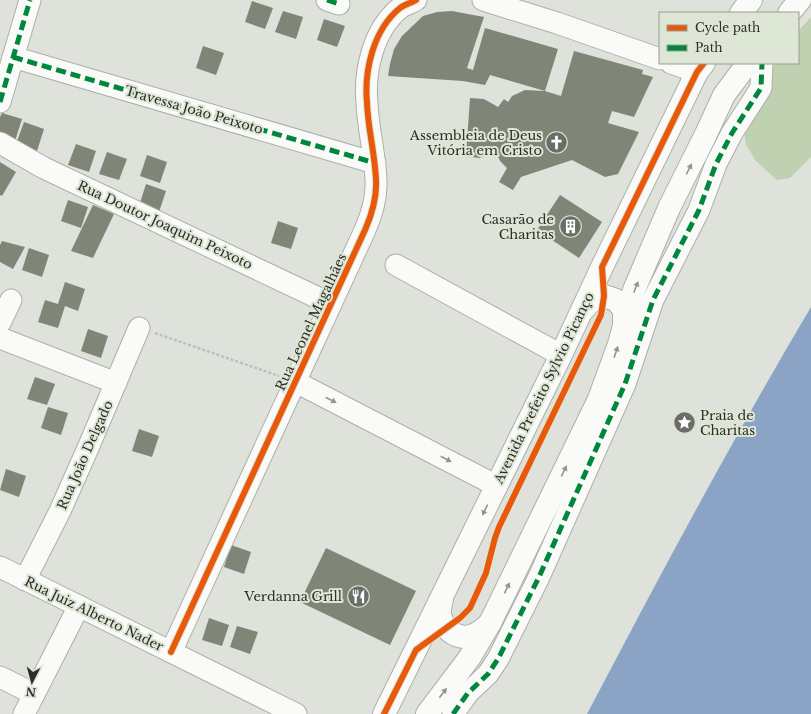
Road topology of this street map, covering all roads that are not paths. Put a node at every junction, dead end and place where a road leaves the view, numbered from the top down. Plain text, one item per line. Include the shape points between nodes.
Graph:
1 (30, 0) edge
2 (416, 0) edge
3 (483, 0) edge
4 (751, 0) edge
5 (800, 0) edge
6 (742, 12) edge
7 (790, 12) edge
8 (13, 57) junction
9 (659, 59) edge
10 (677, 64) edge
11 (747, 64) edge
12 (762, 64) edge
13 (701, 68) edge
14 (0, 102) edge
15 (0, 143) edge
16 (375, 163) junction
17 (396, 265) dead end
18 (11, 300) dead end
19 (331, 304) junction
20 (582, 311) junction
21 (0, 323) edge
22 (624, 324) junction
23 (139, 328) road end
24 (0, 338) edge
25 (561, 355) junction
26 (296, 382) junction
27 (116, 383) junction
28 (497, 486) junction
29 (0, 568) edge
30 (25, 580) junction
31 (442, 600) junction
32 (79, 606) junction
33 (490, 624) junction
34 (170, 652) junction
35 (0, 677) edge
36 (34, 694) junction
37 (24, 714) edge
38 (296, 714) edge
39 (384, 714) edge
40 (427, 714) edge
41 (453, 714) edge

1 - 8 street
2 - 16 street, Rua Leonel Magalhães via 400,8 384,27 373,46 367,77 367,103
3 - 9 street
4 - 6 main road
5 - 7 main road
8 - 14 street
8 - 16 street, Travessa João Peixoto
10 - 13 street
22 -> 11 main road via 634,290 666,214 724,95
12 - 41 street via 761,88 732,132 716,164 699,210 653,300 625,384 539,578 498,659
13 - 20 main road, Avenida Prefeito Sylvio Picanço
15 - 19 street, Rua Doutor Joaquim Peixoto via 44,168
16 - 19 street, Rua Leonel Magalhães via 376,197
17 - 25 street
18 - 21 street
19 - 26 street, Rua Leonel Magalhães
20 - 22 main road via 593,299 604,296 616,300 624,310
20 - 25 main road, Avenida Prefeito Sylvio Picanço
33 -> 22 main road via 599,399
23 - 27 street, Rua João Delgado
24 - 27 street
25 - 28 main road, Avenida Prefeito Sylvio Picanço
26 -> 28 street
26 - 34 street, Rua Leonel Magalhães
27 - 30 street, Rua João Delgado via 60,511
28 -> 31 main road, Avenida Prefeito Sylvio Picanço
29 - 30 street, Rua Juiz Alberto Nader
30 - 32 street, Rua Juiz Alberto Nader
31 - 33 main road via 440,612 443,623 449,631 460,637 471,636
31 - 39 main road, Avenida Prefeito Sylvio Picanço
32 - 34 street, Rua Juiz Alberto Nader
32 - 36 street
40 -> 33 main road via 470,658
34 - 38 street, Rua Juiz Alberto Nader
35 - 36 street
36 - 37 street

